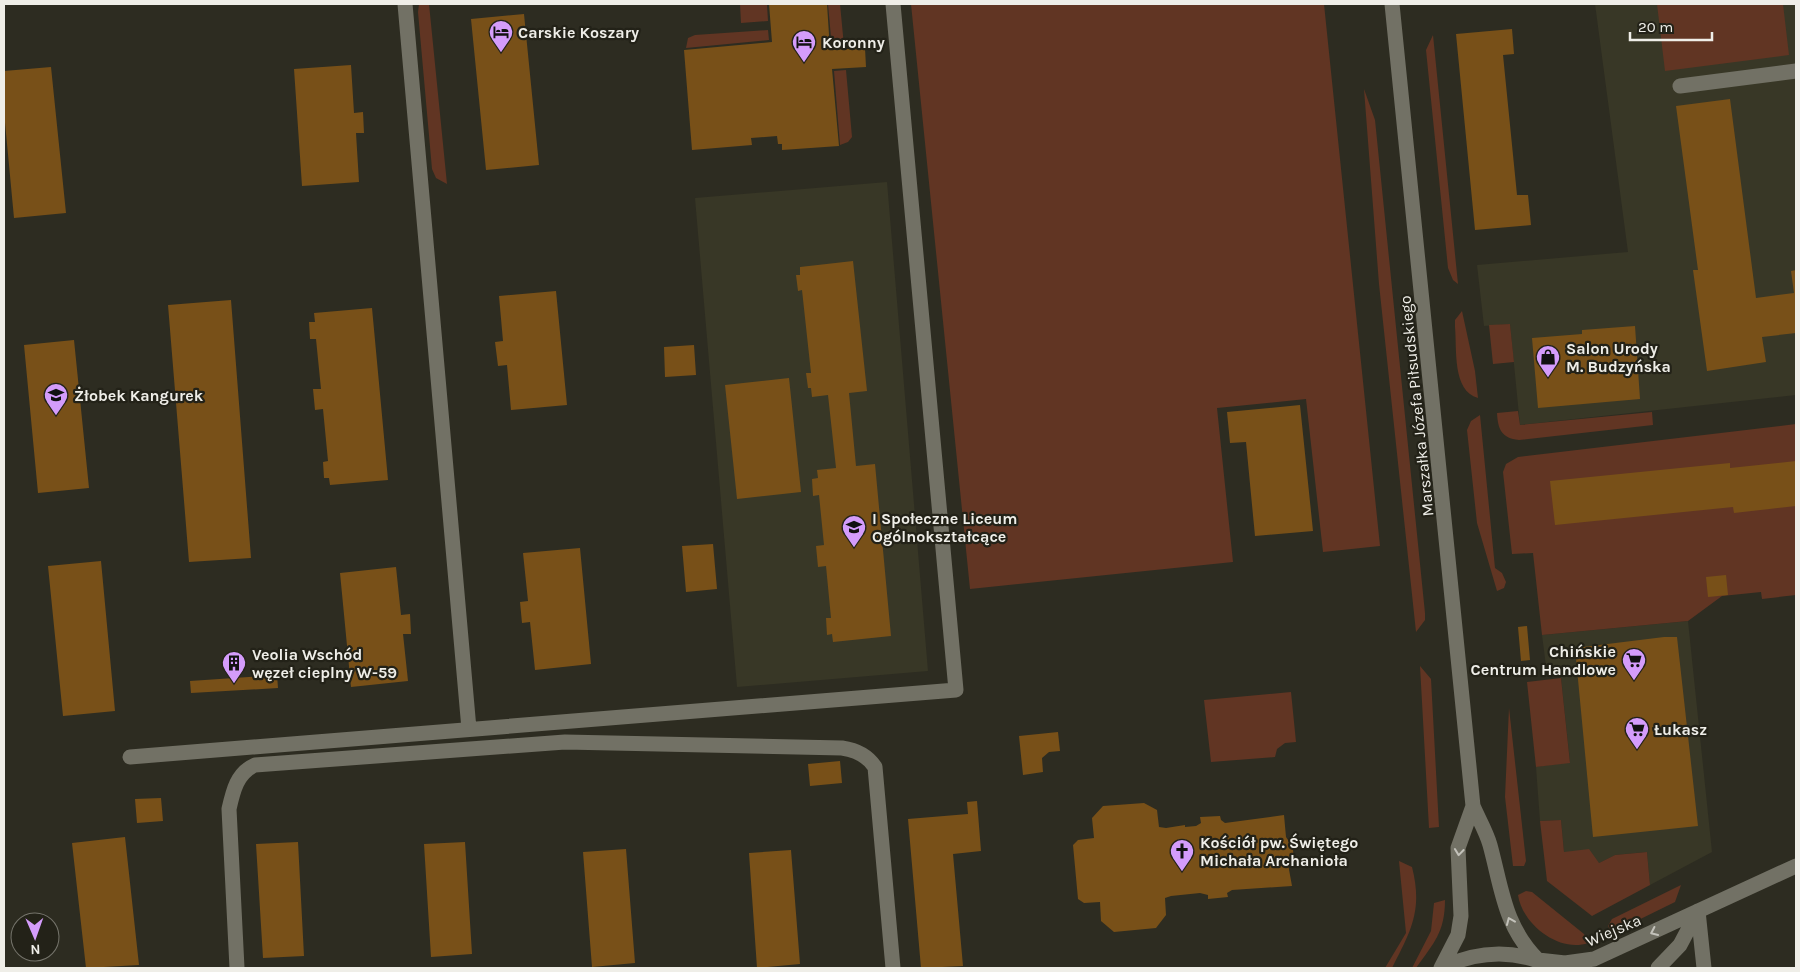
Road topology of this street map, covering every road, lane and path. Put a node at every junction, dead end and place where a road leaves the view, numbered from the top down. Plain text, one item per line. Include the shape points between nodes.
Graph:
1 (404, 4) edge
2 (893, 4) edge
3 (1392, 4) edge
4 (1796, 71) edge
5 (1680, 86) dead end
6 (469, 729) junction
7 (130, 757) dead end
8 (1473, 806) junction
9 (1796, 866) edge
10 (1698, 911) junction
11 (1500, 961) edge
12 (1542, 964) edge
13 (236, 968) edge
14 (893, 968) edge
15 (1441, 968) edge
16 (1658, 968) edge
17 (1704, 968) edge

1 - 6 street
2 - 6 street via 956,690
3 - 8 street, Marszałka Józefa Piłsudskiego
4 - 5 street
6 - 7 street
12 -> 8 street, Marszałka Józefa Piłsudskiego via 1520,941 1510,920 1489,842
8 -> 15 street, Marszałka Józefa Piłsudskiego via 1458,848 1461,916 1458,934
9 - 10 street, Wiejska
10 -> 12 street, Wiejska via 1594,959
10 - 16 street via 1671,958
10 - 17 street
11 - 12 street, Wiejska
11 - 15 street, Wiejska via 1470,957
13 - 14 street via 229,809 236,785 247,768 565,742 842,748 870,759 875,767

